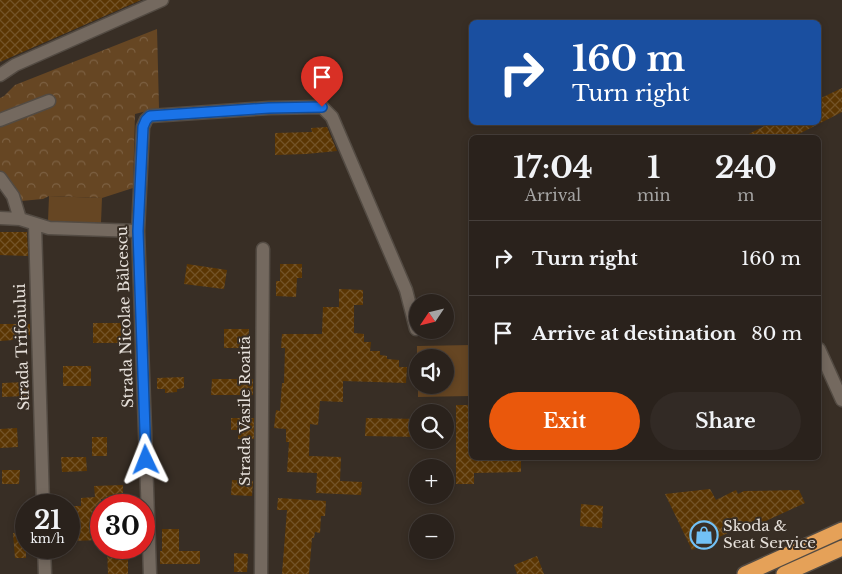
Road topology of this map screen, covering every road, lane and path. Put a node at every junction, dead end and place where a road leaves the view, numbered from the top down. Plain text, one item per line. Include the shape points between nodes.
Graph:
1 (162, 0) edge
2 (0, 75) edge
3 (49, 101) dead end
4 (0, 120) edge
5 (0, 178) edge
6 (0, 218) edge
7 (20, 219) junction
8 (35, 224) junction
9 (138, 231) junction
10 (263, 249) dead end
11 (409, 302) edge
12 (821, 353) edge
13 (842, 400) edge
14 (43, 494) edge
15 (842, 530) edge
16 (842, 548) edge
17 (44, 559) edge
18 (44, 574) edge
19 (150, 574) edge
20 (261, 574) edge
21 (745, 574) edge
22 (784, 574) edge

1 - 2 street via 15,65
3 - 4 street
5 - 7 street via 13,196
6 - 7 street
7 - 8 street
8 - 9 street via 49,228
8 - 14 street, Strada Trifoiului
9 - 11 street, Strada Nicolae Bălcescu via 143,127 150,116 322,107 332,117
9 - 19 street, Strada Nicolae Bălcescu
10 - 20 street, Strada Vasile Roaită
12 - 13 street
15 - 21 highway
16 - 22 highway
17 - 18 street

